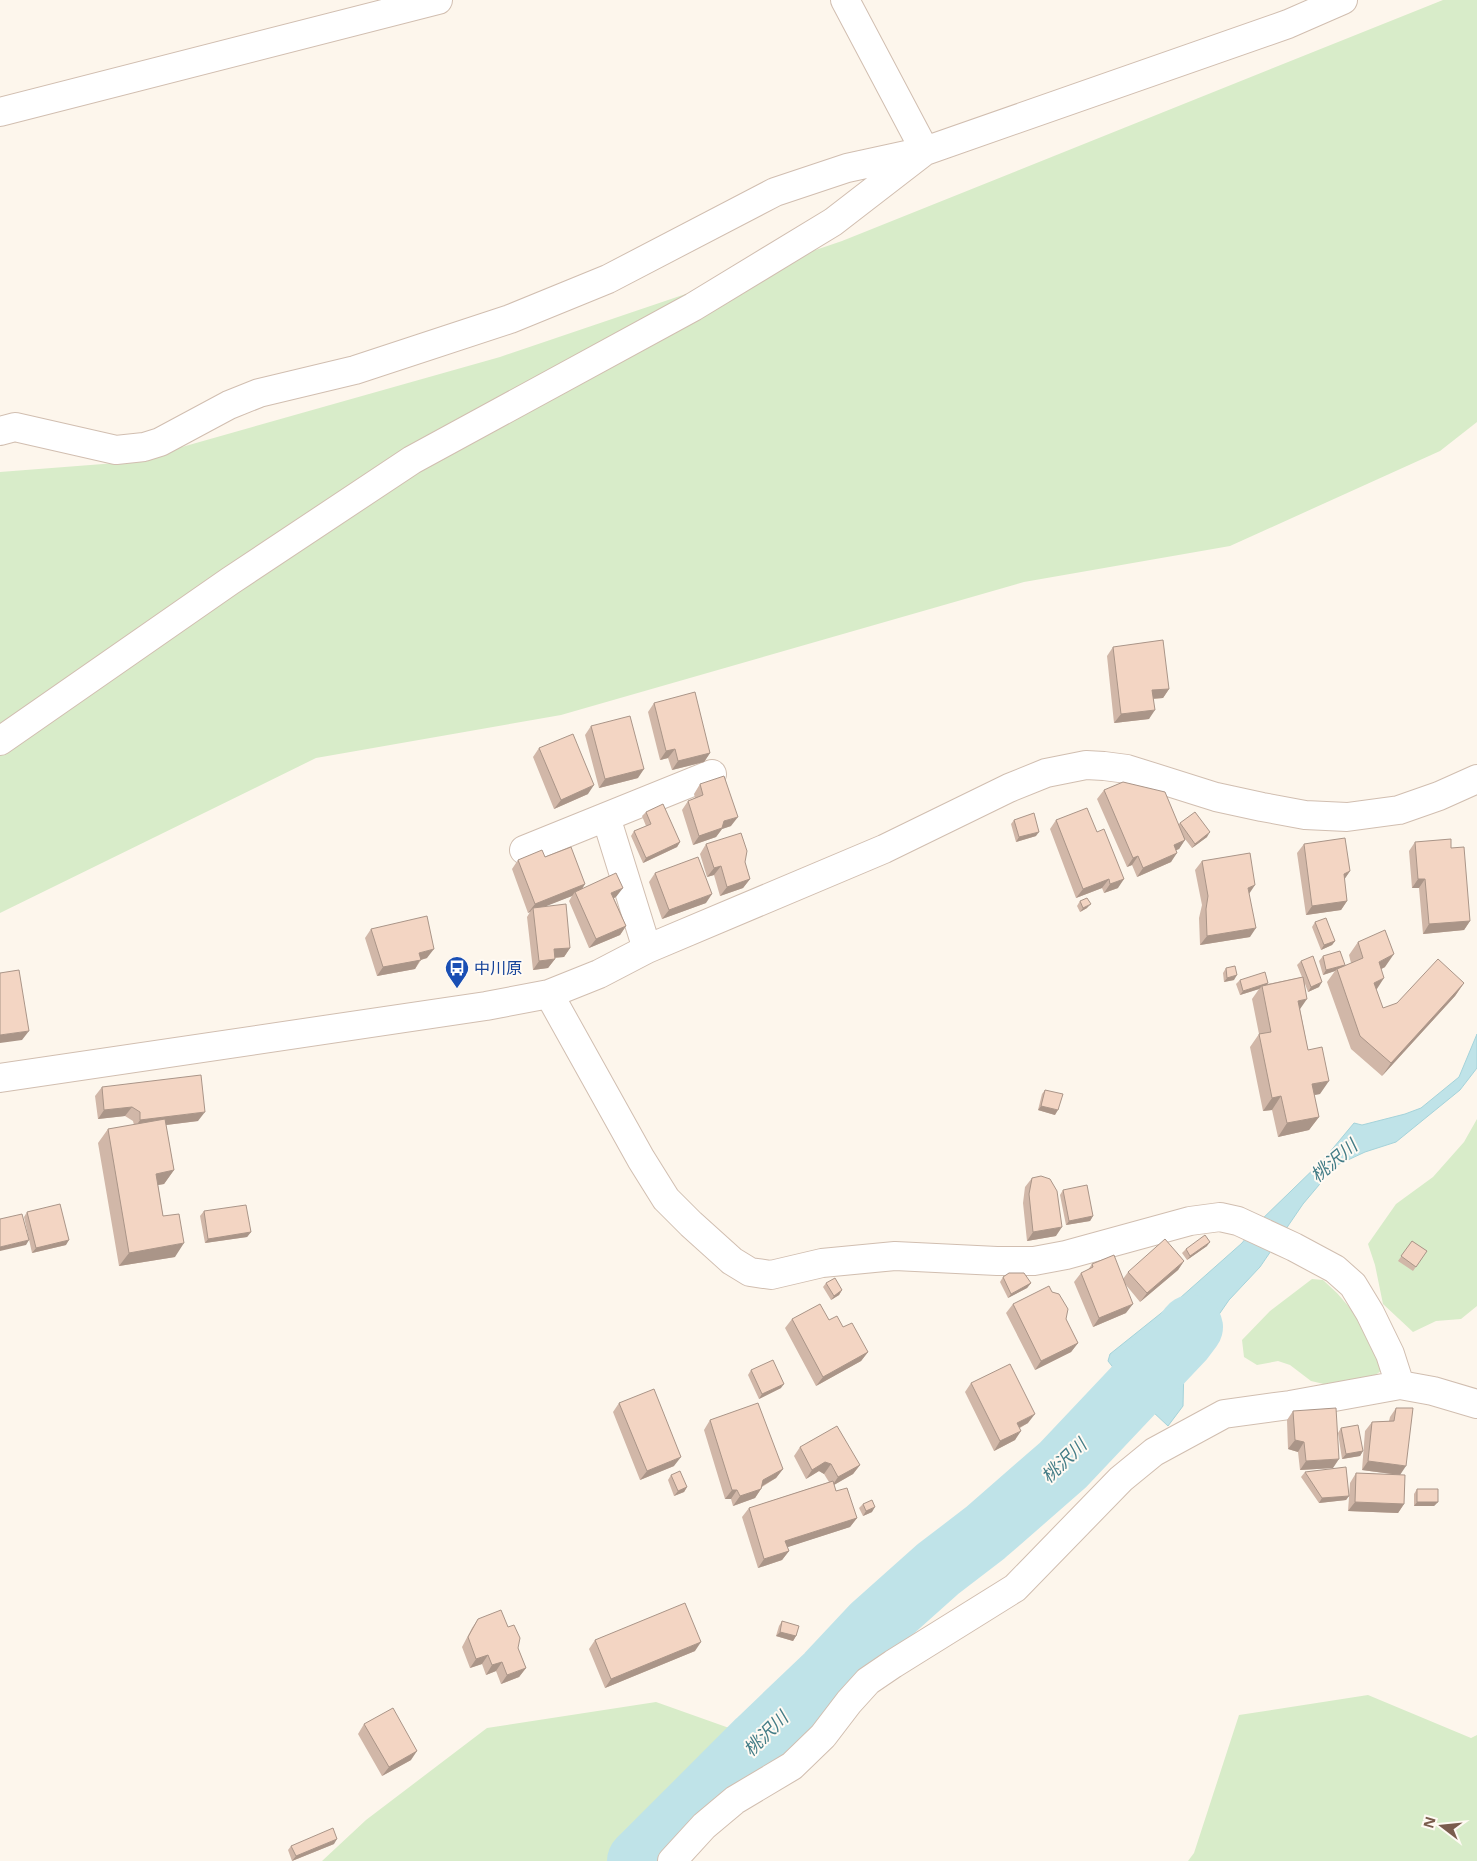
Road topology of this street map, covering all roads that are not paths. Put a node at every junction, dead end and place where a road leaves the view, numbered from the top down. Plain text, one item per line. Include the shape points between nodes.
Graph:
1 (438, 0) edge
2 (845, 0) edge
3 (1342, 0) edge
4 (0, 112) edge
5 (925, 151) junction
6 (0, 431) edge
7 (0, 741) edge
8 (712, 774) dead end
9 (1477, 779) edge
10 (606, 817) junction
11 (524, 850) dead end
12 (647, 950) junction
13 (549, 994) junction
14 (0, 1078) edge
15 (1400, 1385) junction
16 (1477, 1404) edge
17 (672, 1861) edge

1 - 4 street
2 - 5 street
3 - 5 street via 1288,24
5 - 6 street via 846,168 775,192 608,279 510,319 355,370 259,393 144,447 116,450 15,427
5 - 7 street via 833,222 693,306 412,460
8 - 10 street
9 - 12 street via 1399,810 1347,817 1262,807 1216,797 1127,770 1086,765 1046,774 1009,788 884,849
10 - 11 street
10 - 12 street
12 - 13 street
13 - 14 street
13 - 15 street via 640,1159 666,1199 732,1261 750,1272 771,1275 822,1263 895,1256 1034,1261 1190,1221 1220,1217 1238,1221 1336,1269 1370,1313 1390,1354
15 - 16 street
15 - 17 street via 1224,1414 1154,1452 1121,1478 1015,1588 868,1681 823,1736 792,1766 735,1800 704,1826

